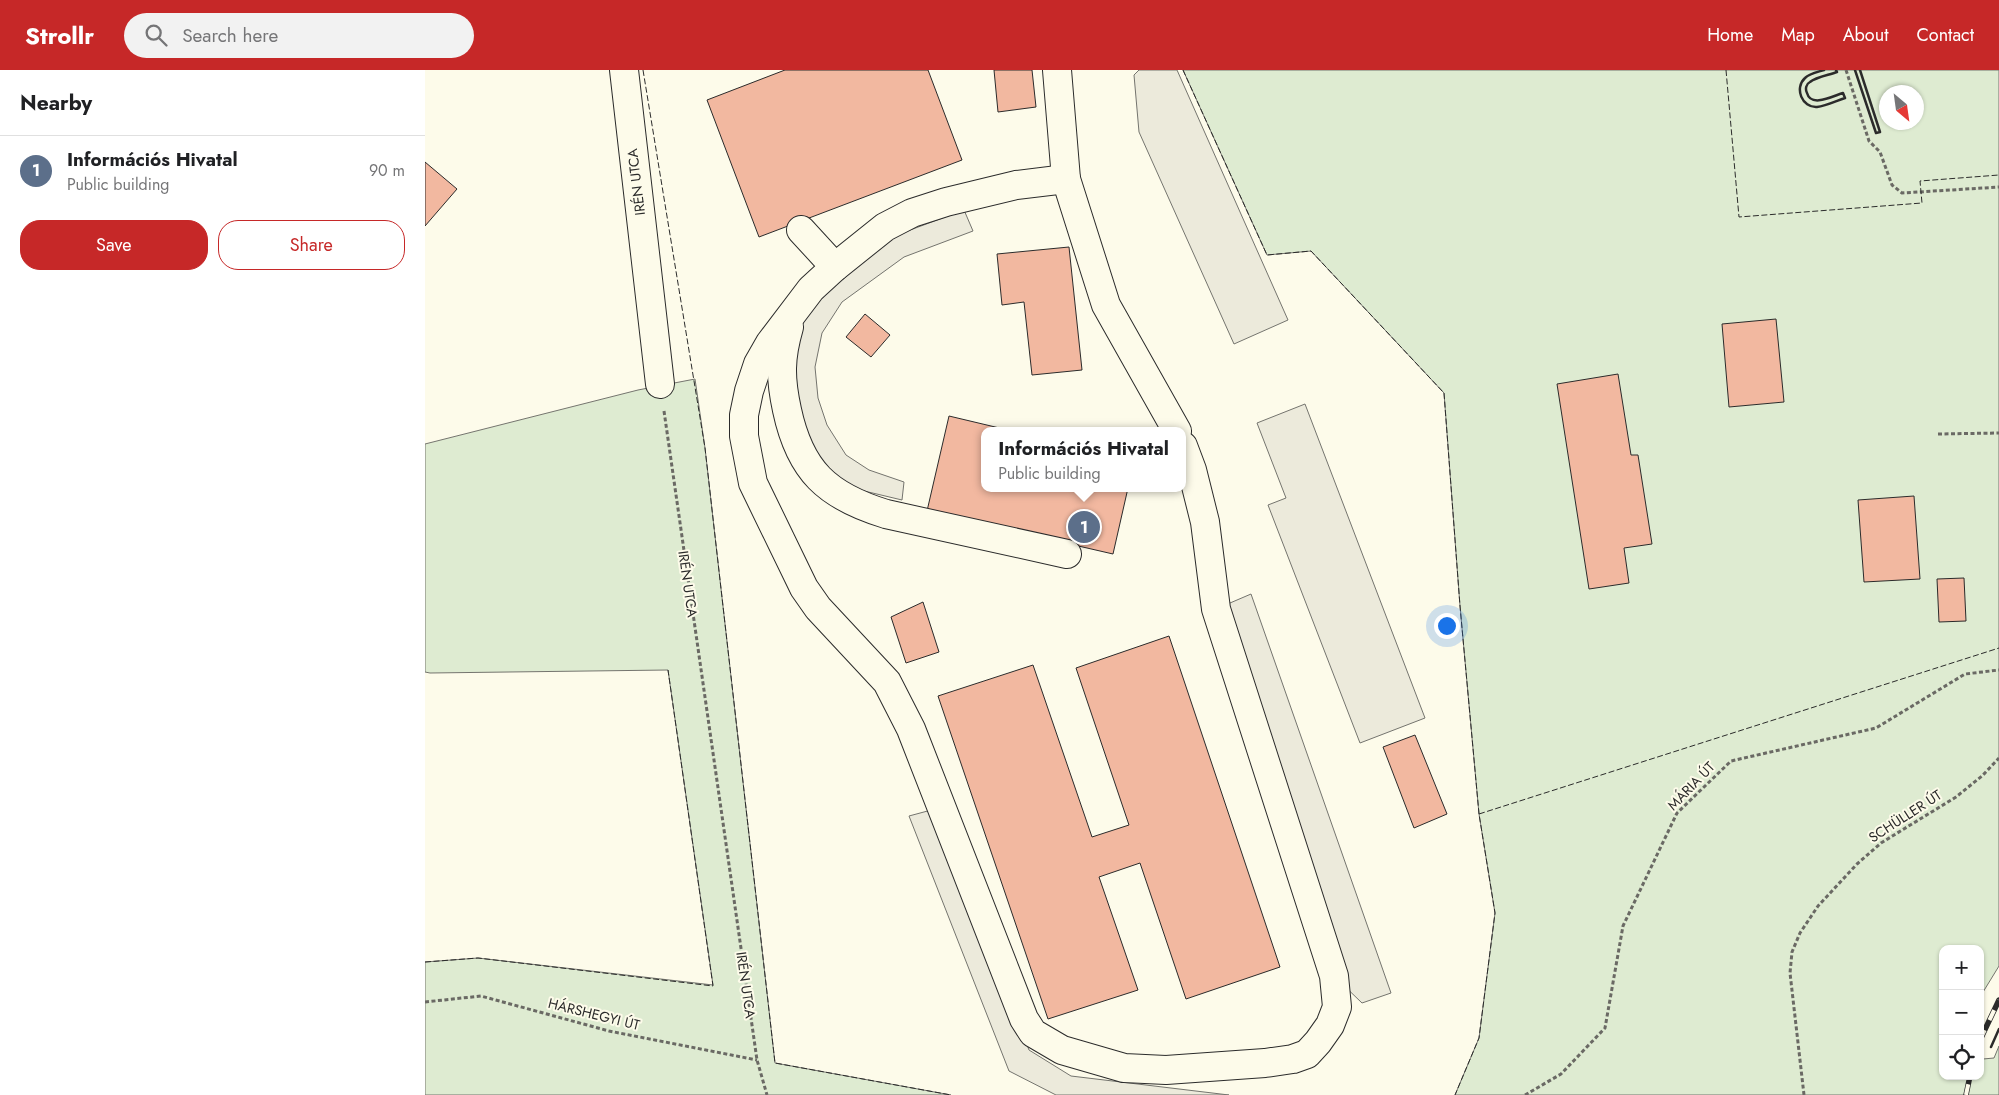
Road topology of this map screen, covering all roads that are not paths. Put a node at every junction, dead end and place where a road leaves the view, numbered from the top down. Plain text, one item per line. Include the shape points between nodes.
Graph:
1 (623, 70) edge
2 (1057, 70) edge
3 (1066, 179) junction
4 (801, 230) dead end
5 (835, 267) junction
6 (793, 315) junction
7 (660, 384) road end
8 (1175, 427) edge
9 (1186, 454) edge
10 (1067, 554) dead end

1 - 7 street, IRÉN UTCA
2 - 3 street
3 - 5 street via 1015,185 913,213 885,227
3 - 8 street via 1106,305
4 - 5 street
5 - 6 street via 811,289
6 - 9 street via 758,364 746,407 744,436 753,483 804,588 818,608 887,682 898,699 1024,1019 1033,1033 1062,1050 1124,1068 1167,1070 1293,1059 1307,1054 1318,1042 1337,1007 1334,976 1216,609 1205,522
6 - 10 street via 780,366 784,396 791,431 798,447 809,468 823,482 863,507 886,514

